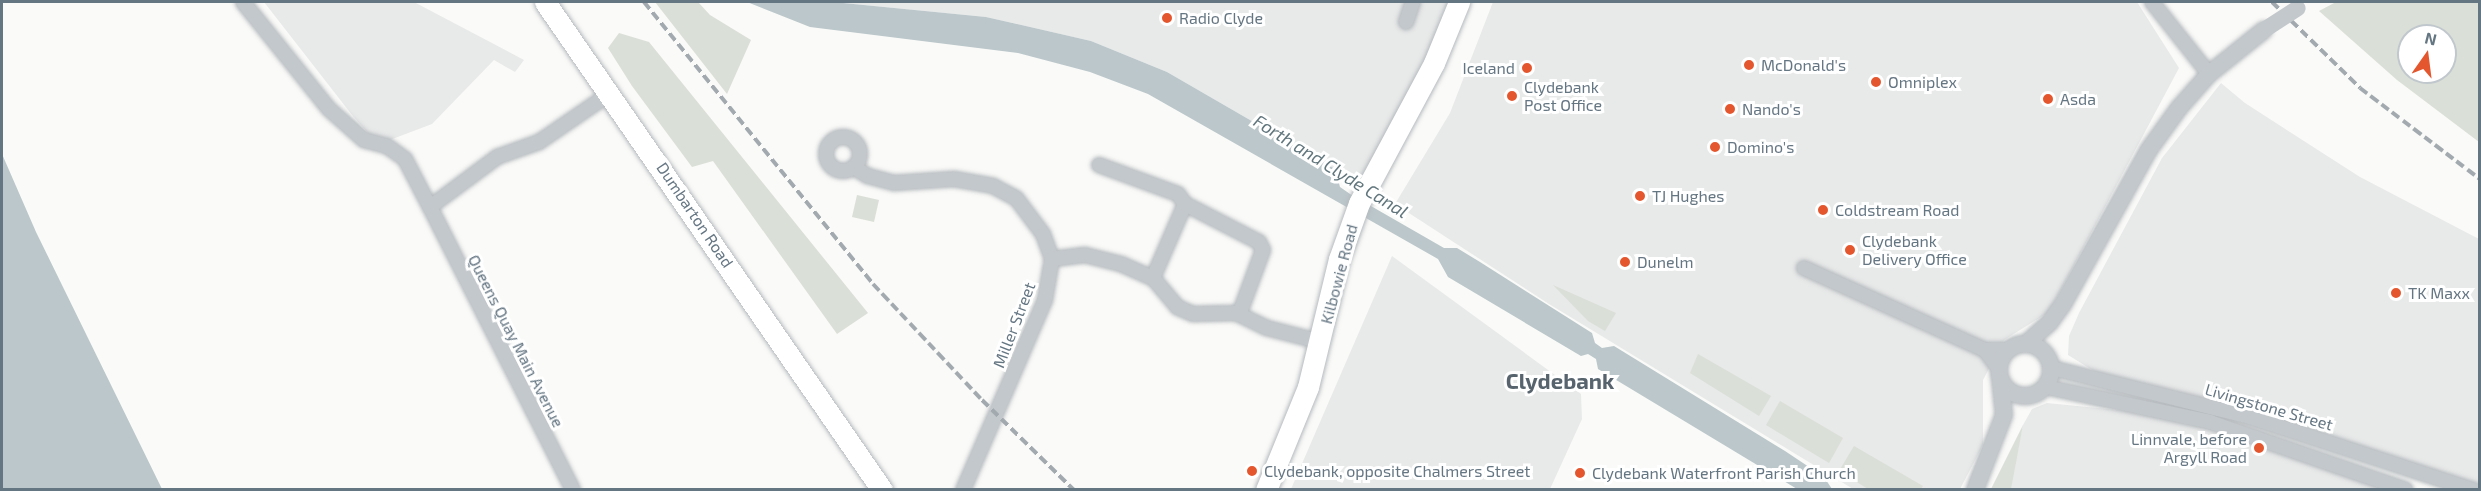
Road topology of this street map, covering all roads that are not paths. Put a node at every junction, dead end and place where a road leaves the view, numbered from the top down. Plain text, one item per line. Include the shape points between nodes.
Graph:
1 (243, 2) edge
2 (545, 2) edge
3 (1413, 2) edge
4 (1459, 2) edge
5 (2152, 2) edge
6 (2303, 5) edge
7 (1406, 22) dead end
8 (2209, 74) junction
9 (609, 94) junction
10 (1099, 165) dead end
11 (855, 168) dead end
12 (1185, 204) junction
13 (429, 207) junction
14 (1052, 258) junction
15 (1804, 268) dead end
16 (1153, 278) junction
17 (1239, 315) junction
18 (2050, 322) junction
19 (1321, 342) junction
20 (2027, 343) junction
21 (1985, 350) junction
22 (2007, 350) junction
23 (2051, 363) junction
24 (2000, 374) junction
25 (2046, 387) junction
26 (2023, 396) junction
27 (2004, 415) junction
28 (843, 429) junction
29 (573, 489) edge
30 (882, 489) edge
31 (897, 489) edge
32 (963, 489) edge
33 (1266, 489) edge
34 (1975, 489) edge
35 (2406, 489) edge
36 (2474, 489) edge

1 - 13 street, Queens Quay Main Avenue via 329,109 364,140 387,146 405,159
2 - 9 main road, Dumbarton Road
3 - 7 street
4 - 19 main road, Kilbowie Road via 1434,63 1369,179 1339,259
5 - 8 street
6 - 8 street, bridge
8 - 18 street via 2148,151 2086,267
9 - 13 street via 539,142 497,157
9 - 28 main road, Dumbarton Road
10 - 12 street via 1178,194
11 - 14 street via 894,183 954,179 993,186 1016,198 1043,234
12 - 16 street
12 - 17 street via 1259,242 1263,250
13 - 29 street, Queens Quay Main Avenue
14 - 16 street via 1085,255 1121,264
14 - 32 street, Miller Street via 1045,300
15 - 21 street
16 - 17 street via 1177,308 1193,314
17 - 19 street via 1267,328
18 - 20 street
18 - 23 street
19 - 33 main road, Kilbowie Road via 1298,414
20 - 22 street
20 - 23 street via 2040,348
21 - 22 street
21 - 24 street
22 - 24 street
23 - 25 street
23 - 36 street, Livingstone Street via 2250,417
24 - 26 street via 2013,393
24 - 27 street
25 - 26 street
25 - 35 street, Livingstone Street via 2211,422
26 - 27 street
27 - 34 street
28 - 30 main road, Dumbarton Road
28 - 31 main road, Dumbarton Road

